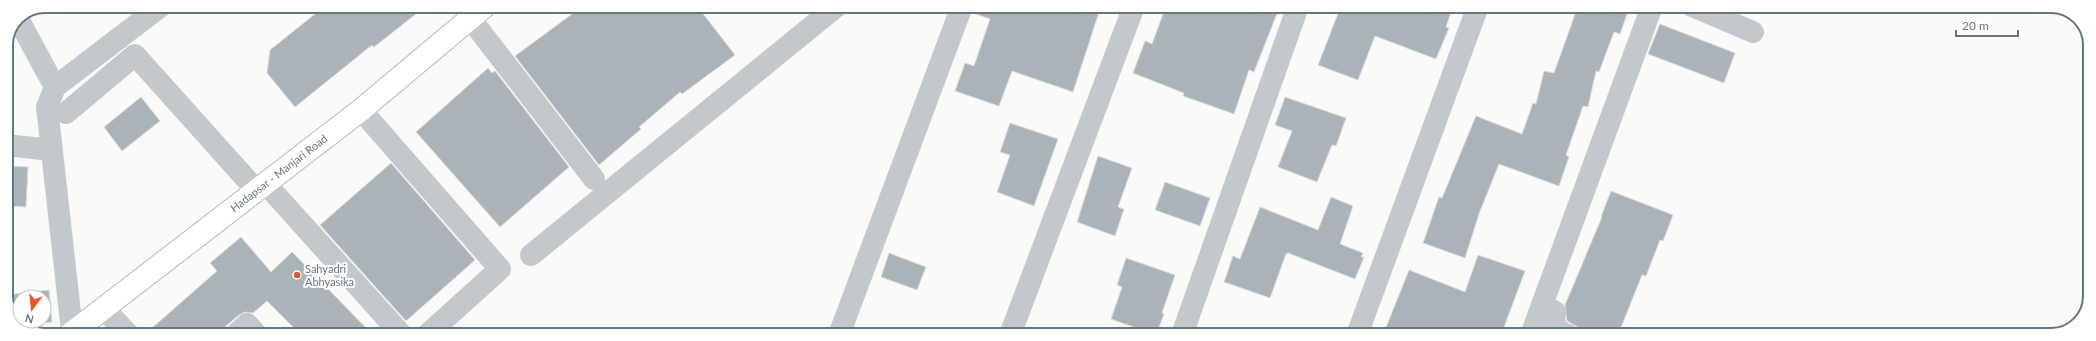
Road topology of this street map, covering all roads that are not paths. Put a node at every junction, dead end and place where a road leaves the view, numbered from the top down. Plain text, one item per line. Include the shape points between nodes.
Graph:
1 (152, 13) edge
2 (477, 13) edge
3 (479, 13) edge
4 (828, 13) edge
5 (959, 13) edge
6 (1131, 13) edge
7 (1296, 13) edge
8 (1475, 13) edge
9 (1649, 13) edge
10 (1708, 13) edge
11 (21, 23) edge
12 (1753, 32) dead end
13 (55, 87) junction
14 (361, 110) junction
15 (66, 113) dead end
16 (13, 146) edge
17 (52, 150) junction
18 (594, 179) dead end
19 (261, 187) junction
20 (530, 255) dead end
21 (1542, 305) junction
22 (103, 308) junction
23 (70, 328) edge
24 (77, 328) edge
25 (122, 328) edge
26 (243, 328) edge
27 (250, 328) edge
28 (395, 328) edge
29 (435, 328) edge
30 (842, 328) edge
31 (1013, 328) edge
32 (1184, 328) edge
33 (1360, 328) edge
34 (1534, 328) edge
35 (1557, 328) edge

1 - 13 street
2 - 14 main road, Hadapsar - Manjari Road
3 - 18 street
4 - 20 street
5 - 30 street
6 - 31 street
7 - 32 street
8 - 33 street
9 - 21 street
10 - 12 street
11 - 13 street
13 - 17 street via 47,107
14 - 19 main road, Hadapsar - Manjari Road
14 - 29 street via 500,269
15 - 19 street via 135,55
16 - 17 street
17 - 23 street
19 - 22 main road, Hadapsar - Manjari Road
19 - 28 street
21 - 34 street
21 - 35 street via 1555,312 1554,322
22 - 24 main road, Hadapsar - Manjari Road
22 - 25 street
26 - 27 street via 247,324

